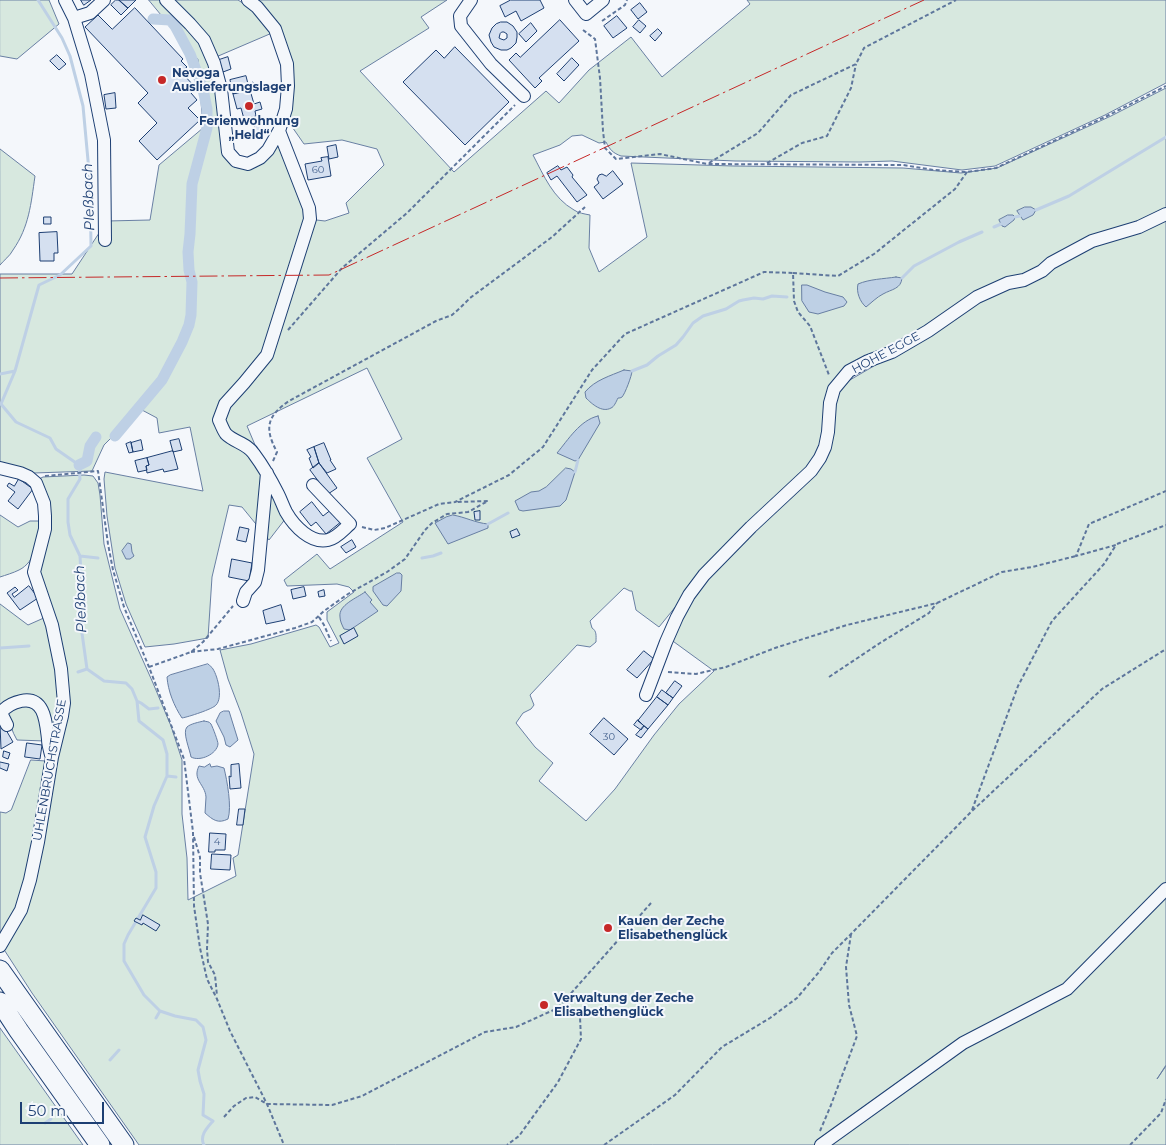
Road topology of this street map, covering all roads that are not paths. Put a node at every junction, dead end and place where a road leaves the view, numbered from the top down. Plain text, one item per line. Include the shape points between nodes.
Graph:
1 (65, 0) edge
2 (104, 0) edge
3 (166, 0) edge
4 (248, 0) edge
5 (471, 0) edge
6 (576, 0) edge
7 (603, 0) edge
8 (74, 18) junction
9 (524, 96) road end
10 (279, 132) junction
11 (1166, 214) edge
12 (105, 240) dead end
13 (0, 468) edge
14 (264, 470) junction
15 (313, 485) dead end
16 (239, 602) road end
17 (646, 695) dead end
18 (7, 725) dead end
19 (52, 757) junction
20 (1166, 889) edge
21 (0, 946) edge
22 (0, 970) edge
23 (0, 1002) edge
24 (821, 1144) edge
25 (100, 1145) edge
26 (124, 1145) edge

1 - 8 street
2 - 8 street via 90,13
3 - 10 street via 204,40 214,63 222,88 228,152 236,161 248,164 268,150
4 - 10 street via 275,29 287,64 286,110
5 - 9 street via 460,16 461,26 491,64
6 - 7 street via 586,14
8 - 12 street via 91,74 104,140
10 - 14 street via 309,208 310,219 267,355 225,404 219,420 225,433 253,452
11 - 17 street, HOHE EGGE via 1139,227 1092,241 1024,280 1008,283 978,297 892,352 849,371 834,389 825,447 820,458 811,472 744,534 689,595 666,642
13 - 19 street, UHLENBRUCHSTRASSE via 29,477 36,483 44,503 45,529 34,572 52,624 64,685 62,716
14 - 15 street via 286,513 298,528 309,537 330,540 350,524
14 - 16 street via 258,570 255,582
18 - 19 street via 1,713 12,703 26,700 36,704 46,722
19 - 21 street, UHLENBRUCHSTRASSE via 30,880 21,910
20 - 24 street via 1067,989 963,1042
22 - 26 highway
23 - 25 highway

